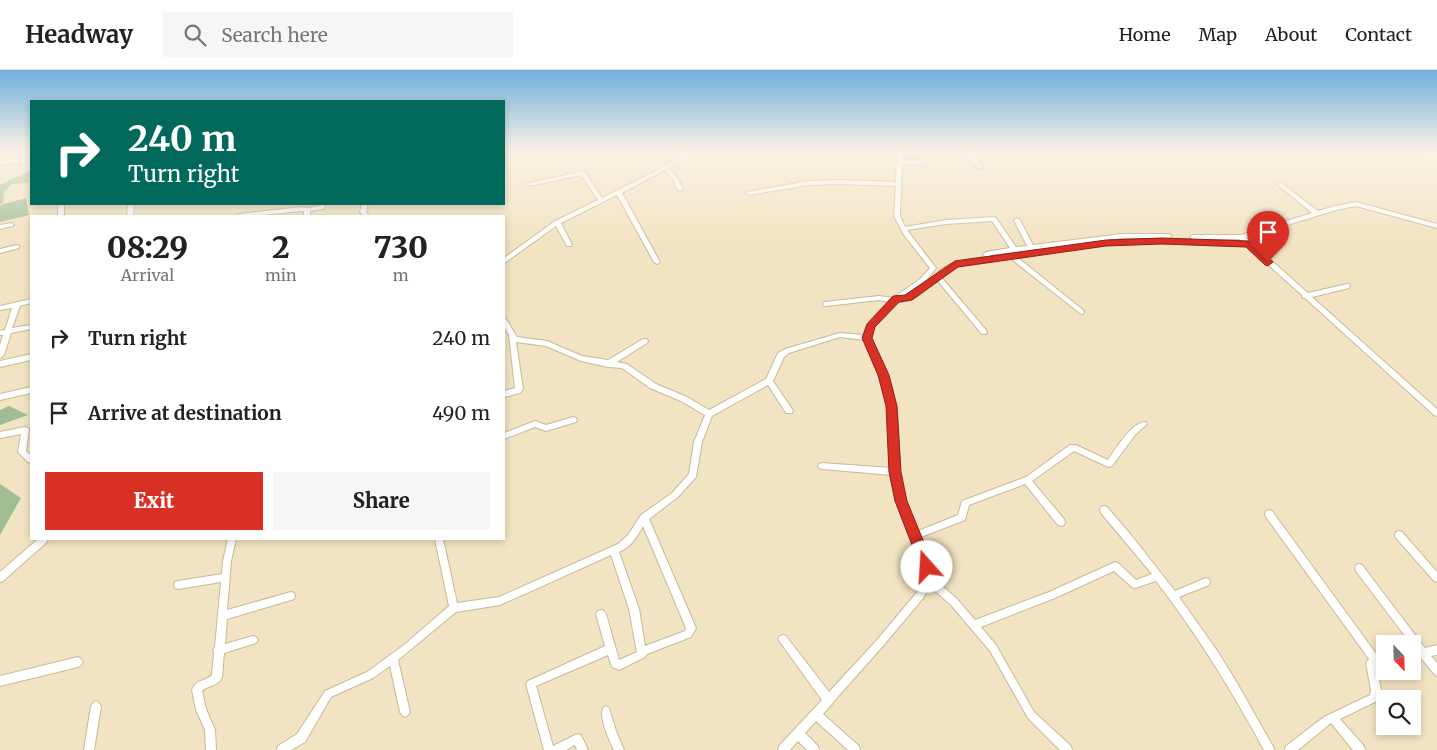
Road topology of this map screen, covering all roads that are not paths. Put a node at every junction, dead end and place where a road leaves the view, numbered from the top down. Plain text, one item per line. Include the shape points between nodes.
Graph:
1 (536, 183) edge
2 (589, 183) edge
3 (637, 183) edge
4 (677, 183) edge
5 (530, 184) dead end
6 (897, 184) joint
7 (1280, 184) dead end
8 (680, 189) dead end
9 (619, 192) junction
10 (749, 193) dead end
11 (600, 201) junction
12 (266, 205) edge
13 (323, 205) edge
14 (289, 207) edge
15 (263, 212) junction
16 (307, 213) edge
17 (1317, 214) junction
18 (245, 215) edge
19 (1016, 220) dead end
20 (557, 222) junction
21 (11, 225) dead end
22 (1437, 226) edge
23 (0, 227) edge
24 (903, 229) junction
25 (1244, 240) junction
26 (570, 245) dead end
27 (17, 247) dead end
28 (1032, 247) junction
29 (1014, 249) junction
30 (0, 250) edge
31 (1005, 250) junction
32 (1012, 256) junction
33 (989, 259) junction
34 (505, 260) edge
35 (657, 262) dead end
36 (938, 276) junction
37 (1347, 286) dead end
38 (1305, 296) junction
39 (30, 299) edge
40 (895, 300) junction
41 (20, 303) junction
42 (826, 304) dead end
43 (0, 308) edge
44 (1081, 312) dead end
45 (505, 323) edge
46 (30, 327) edge
47 (4, 332) edge
48 (984, 332) dead end
49 (512, 336) junction
50 (867, 338) junction
51 (645, 341) dead end
52 (0, 355) edge
53 (30, 357) edge
54 (0, 364) edge
55 (608, 364) junction
56 (770, 381) junction
57 (30, 390) edge
58 (505, 394) edge
59 (0, 397) edge
60 (789, 411) dead end
61 (1437, 413) edge
62 (709, 414) junction
63 (573, 420) dead end
64 (1143, 424) dead end
65 (0, 435) edge
66 (505, 436) edge
67 (30, 459) edge
68 (822, 466) dead end
69 (895, 472) junction
70 (1026, 480) junction
71 (1104, 510) dead end
72 (1269, 514) dead end
73 (644, 518) junction
74 (1061, 522) dead end
75 (916, 535) junction
76 (1399, 535) dead end
77 (43, 540) edge
78 (232, 540) edge
79 (439, 540) edge
80 (614, 550) junction
81 (1359, 568) dead end
82 (1158, 576) junction
83 (226, 577) junction
84 (0, 578) edge
85 (928, 578) junction
86 (1437, 578) edge
87 (1206, 582) dead end
88 (178, 585) dead end
89 (1174, 595) junction
90 (291, 596) dead end
91 (454, 608) junction
92 (601, 614) dead end
93 (222, 616) junction
94 (974, 625) junction
95 (1404, 635) edge
96 (783, 639) dead end
97 (253, 640) dead end
98 (610, 649) junction
99 (218, 650) junction
100 (1437, 650) edge
101 (643, 651) junction
102 (1421, 653) edge
103 (1376, 654) edge
104 (1421, 657) edge
105 (393, 659) junction
106 (1376, 661) edge
107 (78, 662) dead end
108 (1437, 671) edge
109 (0, 681) edge
110 (829, 701) junction
111 (96, 706) dead end
112 (606, 711) dead end
113 (405, 712) dead end
114 (817, 715) junction
115 (1332, 718) junction
116 (799, 734) junction
117 (1294, 749) edge
118 (89, 750) edge
119 (211, 750) edge
120 (282, 750) edge
121 (549, 750) edge
122 (556, 750) edge
123 (583, 750) edge
124 (619, 750) edge
125 (783, 750) edge
126 (814, 750) edge
127 (855, 750) edge
128 (1066, 750) edge
129 (1270, 750) edge
130 (1360, 750) edge

1 - 5 street
2 - 11 street
3 - 9 street
4 - 8 street
6 - 10 street via 815,183
6 - 24 street via 897,216
7 - 17 street
9 - 11 street
9 - 35 street
11 - 20 street
12 - 15 street
13 - 16 street
14 - 15 street
14 - 16 street
15 - 18 street
17 - 22 street via 1356,204
17 - 25 street
19 - 28 street
20 - 26 street
20 - 34 street
21 - 23 street
24 - 29 street via 994,219
24 - 40 street via 933,268 922,281
25 - 28 street via 1138,235
25 - 32 street via 1131,241
25 - 38 street
27 - 30 street
28 - 29 street
29 - 31 street
31 - 32 street
31 - 33 street via 987,253
32 - 33 street
32 - 44 street
33 - 36 street via 955,264
36 - 40 street via 909,297
36 - 48 street
37 - 38 street
38 - 61 street
39 - 41 street
40 - 42 street via 879,298
40 - 50 street via 870,326
41 - 43 street
41 - 47 street
45 - 49 street
46 - 47 street
47 - 52 street
49 - 55 street via 520,341 547,344 581,358
49 - 58 street via 519,389
50 - 56 street via 840,336 787,351 776,364
50 - 69 street via 892,406
51 - 55 street
53 - 54 street
55 - 62 street via 631,370 653,386
56 - 60 street
56 - 62 street
57 - 59 street
62 - 73 street via 701,429 693,475 675,495
63 - 66 street via 546,428 536,424
64 - 70 street via 1132,433 1109,464 1073,447
65 - 67 street via 25,430 22,452
68 - 69 street
69 - 75 street via 901,501
70 - 74 street
70 - 75 street via 965,503 962,517
71 - 82 street
72 - 103 street
73 - 80 street via 631,538
73 - 101 street via 691,628 688,634
75 - 85 street
76 - 86 street
77 - 84 street
78 - 83 street
79 - 91 street
80 - 91 street via 500,601
80 - 101 street via 634,609
81 - 95 street
82 - 89 street
82 - 94 street via 1135,584 1115,566
83 - 88 street
83 - 93 street
85 - 94 street
85 - 110 street via 921,594
87 - 89 street
89 - 129 street via 1222,664
90 - 93 street
91 - 105 street
92 - 98 street
93 - 99 street
94 - 128 street via 992,648 1031,715
96 - 110 street
97 - 99 street
98 - 101 street via 616,665 640,656
98 - 121 street via 531,684
99 - 119 street via 216,680 200,685 198,690 201,710 210,730
100 - 102 street
104 - 108 street
105 - 113 street
105 - 120 street via 370,675 328,694 301,738
106 - 115 street via 1371,663 1376,690 1374,698
107 - 109 street
110 - 114 street
111 - 118 street
112 - 124 street
114 - 116 street
114 - 127 street
115 - 117 street
115 - 130 street
116 - 125 street
116 - 126 street
122 - 123 street via 577,739

